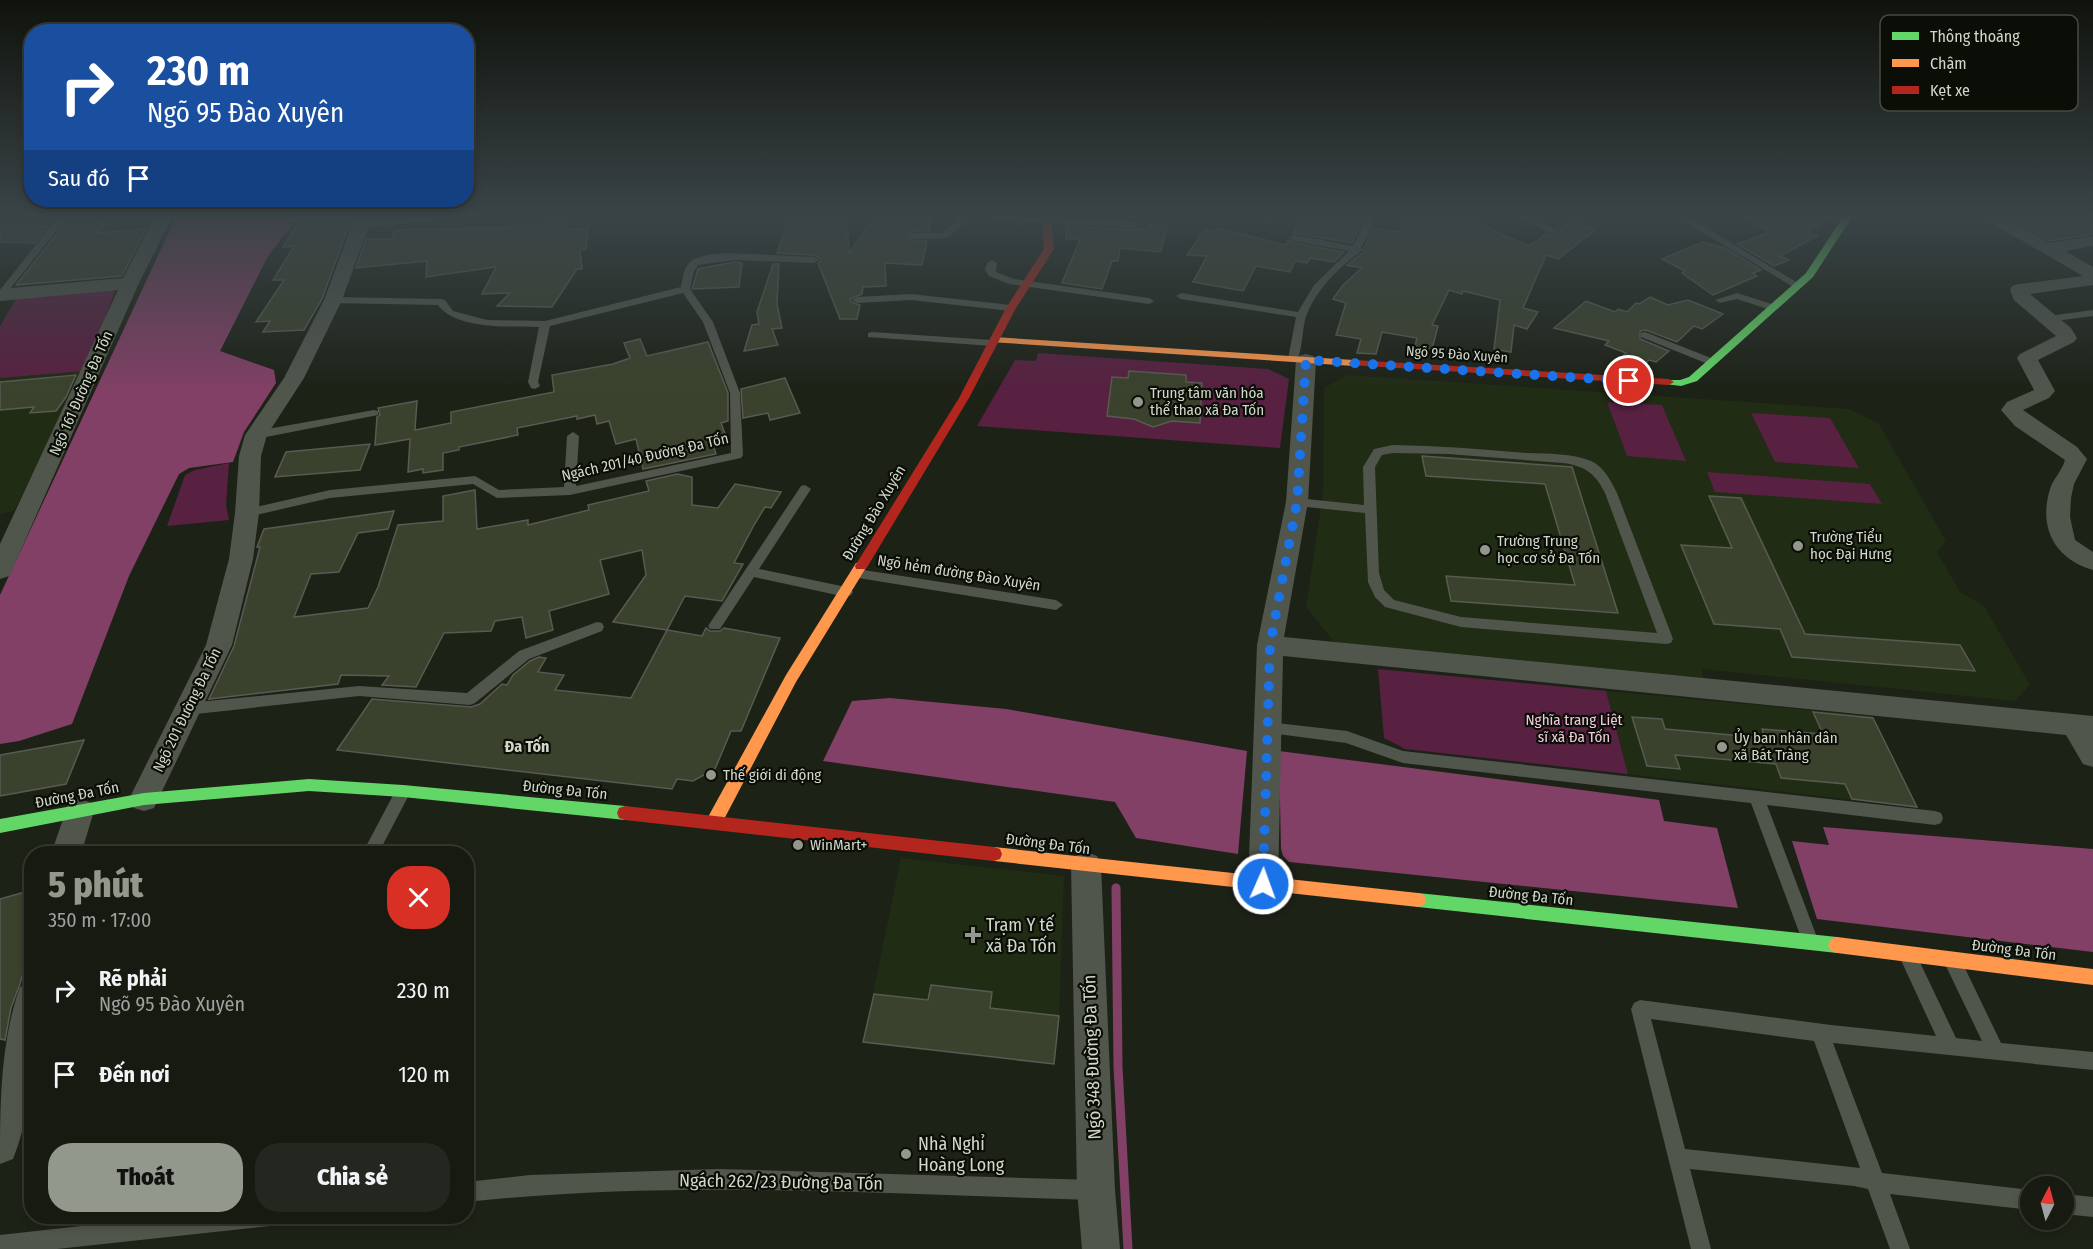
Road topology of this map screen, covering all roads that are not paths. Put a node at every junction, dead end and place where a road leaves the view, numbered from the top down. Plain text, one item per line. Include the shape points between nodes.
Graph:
1 (17, 275) edge
2 (134, 275) edge
3 (342, 275) edge
4 (688, 275) edge
5 (997, 275) edge
6 (1032, 275) edge
7 (1329, 275) edge
8 (1781, 275) edge
9 (1808, 275) edge
10 (2093, 280) edge
11 (130, 283) junction
12 (1027, 284) junction
13 (1798, 286) junction
14 (685, 289) junction
15 (0, 296) edge
16 (1180, 296) dead end
17 (333, 300) junction
18 (857, 300) dead end
19 (1720, 300) dead end
20 (1149, 301) dead end
21 (1011, 308) junction
22 (1774, 308) junction
23 (2093, 313) edge
24 (1300, 315) junction
25 (2048, 319) junction
26 (545, 324) junction
27 (1645, 334) dead end
28 (872, 335) dead end
29 (993, 341) junction
30 (1299, 360) junction
31 (1712, 362) junction
32 (535, 386) dead end
33 (374, 413) dead end
34 (256, 435) junction
35 (573, 436) dead end
36 (805, 489) dead end
37 (570, 491) junction
38 (1297, 502) junction
39 (1370, 510) junction
40 (247, 513) junction
41 (2093, 562) edge
42 (0, 570) edge
43 (752, 572) junction
44 (857, 574) junction
45 (846, 592) junction
46 (1056, 605) dead end
47 (715, 626) dead end
48 (597, 627) dead end
49 (1270, 645) junction
50 (187, 709) junction
51 (2083, 726) edge
52 (1268, 728) junction
53 (2093, 756) edge
54 (403, 791) junction
55 (1756, 797) junction
56 (144, 799) junction
57 (79, 811) junction
58 (1935, 818) dead end
59 (714, 822) junction
60 (0, 826) edge
61 (68, 846) edge
62 (374, 846) edge
63 (1086, 865) junction
64 (1263, 884) junction
65 (1811, 942) junction
66 (1906, 954) junction
67 (1952, 959) junction
68 (2093, 976) edge
69 (1821, 1032) junction
70 (24, 1035) edge
71 (1950, 1046) junction
72 (1996, 1051) junction
73 (2093, 1061) edge
74 (0, 1146) edge
75 (1677, 1158) junction
76 (1875, 1181) junction
77 (1096, 1190) junction
78 (474, 1191) edge
79 (2020, 1199) edge
80 (2074, 1205) edge
81 (2093, 1207) edge
82 (163, 1224) edge
83 (0, 1245) edge
84 (1101, 1249) edge
85 (1701, 1249) edge
86 (1900, 1249) edge

1 - 15 lane
2 - 11 street, Ngõ 161 Đường Đa Tốn
3 - 17 street, Ngõ 201 Đường Đa Tốn
4 - 14 lane
5 - 12 lane
6 - 12 street, Đường Đào Xuyên
7 - 24 lane
8 - 13 lane
9 - 13 street, Ngõ 95 Đào Xuyên
10 - 25 street via 2019,290
11 - 15 street
11 - 42 street, Ngõ 161 Đường Đa Tốn
12 - 20 lane
12 - 21 street, Đường Đào Xuyên
13 - 22 street, Ngõ 95 Đào Xuyên
14 - 26 lane
14 - 37 lane, Ngách 201/40 Đường Đa Tốn via 708,322 735,393 737,455
16 - 24 lane
17 - 26 lane via 441,302 449,313 487,323
17 - 34 street, Ngõ 201 Đường Đa Tốn via 294,378
18 - 21 lane via 917,297
19 - 22 lane via 1737,296
21 - 29 street, Đường Đào Xuyên
22 - 31 street, Ngõ 95 Đào Xuyên
23 - 25 lane
24 - 30 lane
25 - 41 street via 2067,338 2027,358 2045,391 2012,410 2062,444 2076,459 2058,500 2062,538 2067,546
26 - 32 lane
27 - 31 lane
28 - 29 lane
29 - 30 street, Ngõ 95 Đào Xuyên
29 - 44 street, Đường Đào Xuyên via 964,398
30 - 31 street, Ngõ 95 Đào Xuyên via 1668,383 1693,379
30 - 38 street
33 - 34 lane
34 - 40 street, Ngõ 201 Đường Đa Tốn via 250,456
35 - 37 lane
36 - 43 lane
37 - 40 lane, Ngách 201/40 Đường Đa Tốn via 498,494 475,480 330,494
38 - 39 lane
38 - 49 street
39 - 39 lane via 1369,467 1378,452 1430,449 1582,461 1593,466 1609,487 1666,639 1461,622 1390,604 1375,587 1372,573
40 - 50 street, Ngõ 201 Đường Đa Tốn via 241,559 219,645
43 - 45 lane
43 - 47 lane
44 - 45 street, Đường Đào Xuyên
44 - 46 lane, Ngõ hẻm đường Đào Xuyên
45 - 59 street, Đường Đào Xuyên via 791,679
48 - 50 lane via 524,655 470,699 358,691
49 - 51 street
49 - 52 street
50 - 56 street, Ngõ 201 Đường Đa Tốn
51 - 53 street
52 - 55 lane via 1347,737 1403,757
52 - 64 street
54 - 56 street, Đường Đa Tốn via 309,785
54 - 59 street, Đường Đa Tốn
54 - 62 lane
55 - 58 lane
55 - 65 lane
56 - 57 street, Đường Đa Tốn
57 - 60 street, Đường Đa Tốn
57 - 61 street
59 - 63 street, Đường Đa Tốn
63 - 64 street, Đường Đa Tốn
63 - 77 street, Ngõ 348 Đường Đa Tốn
64 - 65 street, Đường Đa Tốn
65 - 66 street, Đường Đa Tốn
66 - 67 street, Đường Đa Tốn
66 - 71 lane
67 - 68 street, Đường Đa Tốn
67 - 72 lane
69 - 71 lane
69 - 75 lane via 1640,1009
69 - 76 lane
70 - 74 street
71 - 72 lane
72 - 73 lane
75 - 76 lane
75 - 85 lane
76 - 79 lane
76 - 86 lane
77 - 78 lane, Ngách 262/23 Đường Đa Tốn via 718,1179 530,1185
77 - 84 street, Ngõ 348 Đường Đa Tốn
80 - 81 lane
82 - 83 lane

